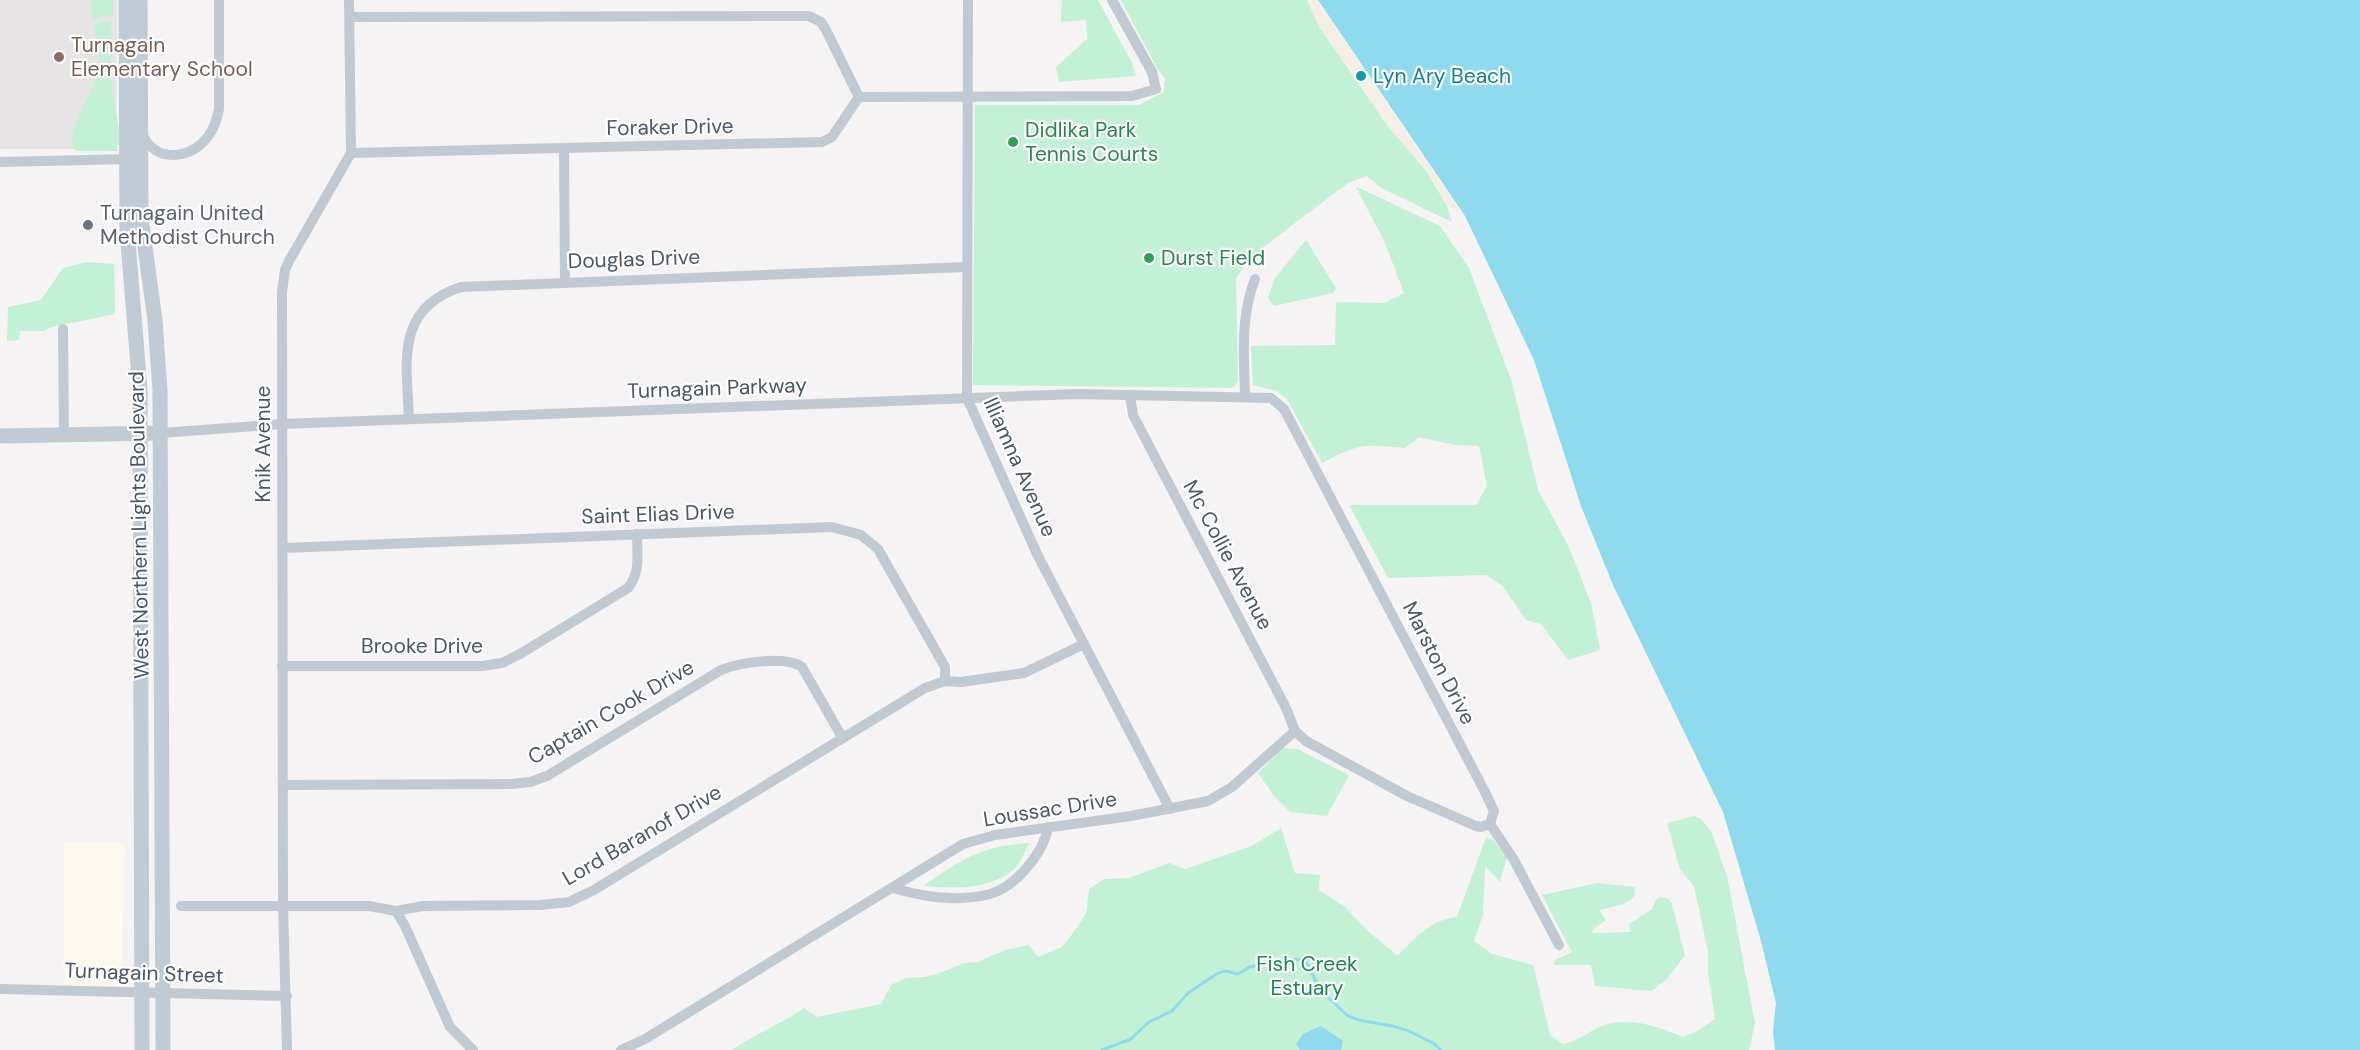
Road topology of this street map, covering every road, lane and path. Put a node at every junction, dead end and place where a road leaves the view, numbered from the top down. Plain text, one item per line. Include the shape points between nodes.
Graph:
1 (126, 0) edge
2 (140, 0) edge
3 (219, 0) edge
4 (350, 0) edge
5 (968, 0) edge
6 (1112, 0) edge
7 (350, 17) junction
8 (967, 96) junction
9 (859, 97) junction
10 (564, 149) junction
11 (351, 153) junction
12 (140, 156) junction
13 (0, 162) edge
14 (967, 267) junction
15 (1256, 279) dead end
16 (565, 281) junction
17 (63, 329) dead end
18 (1131, 396) junction
19 (1245, 396) junction
20 (967, 398) junction
21 (1275, 400) joint
22 (409, 419) junction
23 (282, 424) junction
24 (139, 433) junction
25 (160, 433) junction
26 (64, 435) junction
27 (0, 436) edge
28 (637, 534) junction
29 (283, 548) junction
30 (1084, 644) junction
31 (282, 666) junction
32 (945, 681) junction
33 (1295, 731) junction
34 (843, 737) junction
35 (283, 784) junction
36 (1170, 809) junction
37 (1490, 824) junction
38 (1048, 826) junction
39 (893, 888) junction
40 (181, 906) dead end
41 (284, 906) junction
42 (396, 911) junction
43 (1559, 945) dead end
44 (0, 989) edge
45 (142, 993) junction
46 (163, 994) junction
47 (287, 996) junction
48 (142, 1050) edge
49 (163, 1050) edge
50 (287, 1050) edge
51 (473, 1050) edge
52 (621, 1050) edge

1 - 12 main road, West Northern Lights Boulevard
2 - 12 main road, West Northern Lights Boulevard
3 - 12 street via 219,109 208,137 188,153
4 - 7 street
5 - 8 street, Illiamna Avenue
6 - 8 street via 1152,72 1156,89 1132,96
7 - 9 street via 809,16 826,30
7 - 11 street
8 - 9 street
8 - 14 street, Illiamna Avenue
9 - 10 street, Foraker Drive via 832,137 822,142
10 - 11 street, Foraker Drive
10 - 16 street
11 - 23 street, Knik Avenue via 285,270
12 - 13 street
12 - 24 main road, West Northern Lights Boulevard via 127,230 139,370
12 - 25 main road, West Northern Lights Boulevard via 141,218 160,380
14 - 16 street, Douglas Drive
14 - 20 street, Illiamna Avenue
15 - 19 street via 1245,318
16 - 22 street, Douglas Drive via 461,287 432,302 417,319 406,349
17 - 26 street
18 - 19 street, Turnagain Parkway
18 - 20 street, Turnagain Parkway
18 - 33 street, Mc Collie Avenue via 1133,415
19 - 21 street, Turnagain Parkway
20 - 22 street, Turnagain Parkway
20 - 30 street, Illiamna Avenue via 1018,515
21 - 37 street, Marston Drive via 1287,414 1484,790 1494,811
22 - 23 street, Turnagain Parkway
23 - 25 street, Turnagain Parkway
23 - 29 street, Knik Avenue
24 - 25 main road
24 - 26 main road
24 - 45 main road, West Northern Lights Boulevard
25 - 46 main road, West Northern Lights Boulevard
26 - 27 main road
28 - 29 street, Saint Elias Drive
28 - 31 street, Brooke Drive via 637,569 628,588 502,663
28 - 32 street, Saint Elias Drive via 832,527 861,535 884,558 945,667
29 - 31 street, Knik Avenue
30 - 32 street, Lord Baranof Drive via 1024,673
30 - 36 street, Illiamna Avenue
31 - 35 street, Knik Avenue
32 - 34 street, Lord Baranof Drive via 925,688
33 - 36 street, Loussac Drive via 1222,794
33 - 37 street via 1306,741 1407,796 1476,826
34 - 35 street, Captain Cook Drive via 797,663 743,663 721,670 547,776 530,782
34 - 42 street, Lord Baranof Drive via 569,902 423,906
35 - 41 street, Knik Avenue
36 - 38 street, Loussac Drive
37 - 43 street, Marston Drive via 1514,860
38 - 39 street, Loussac Drive via 963,844
38 - 39 street via 1046,841 1038,854 998,891 975,896 921,896
39 - 52 street, Loussac Drive
40 - 41 street, Lord Baranof Drive
41 - 42 street, Lord Baranof Drive via 369,906
41 - 47 street, Knik Avenue
42 - 51 street via 450,1027
44 - 45 street, Turnagain Street
45 - 46 street, Turnagain Street
45 - 48 main road, West Northern Lights Boulevard
46 - 47 street, Turnagain Street
46 - 49 main road, West Northern Lights Boulevard
47 - 50 street, Knik Avenue

